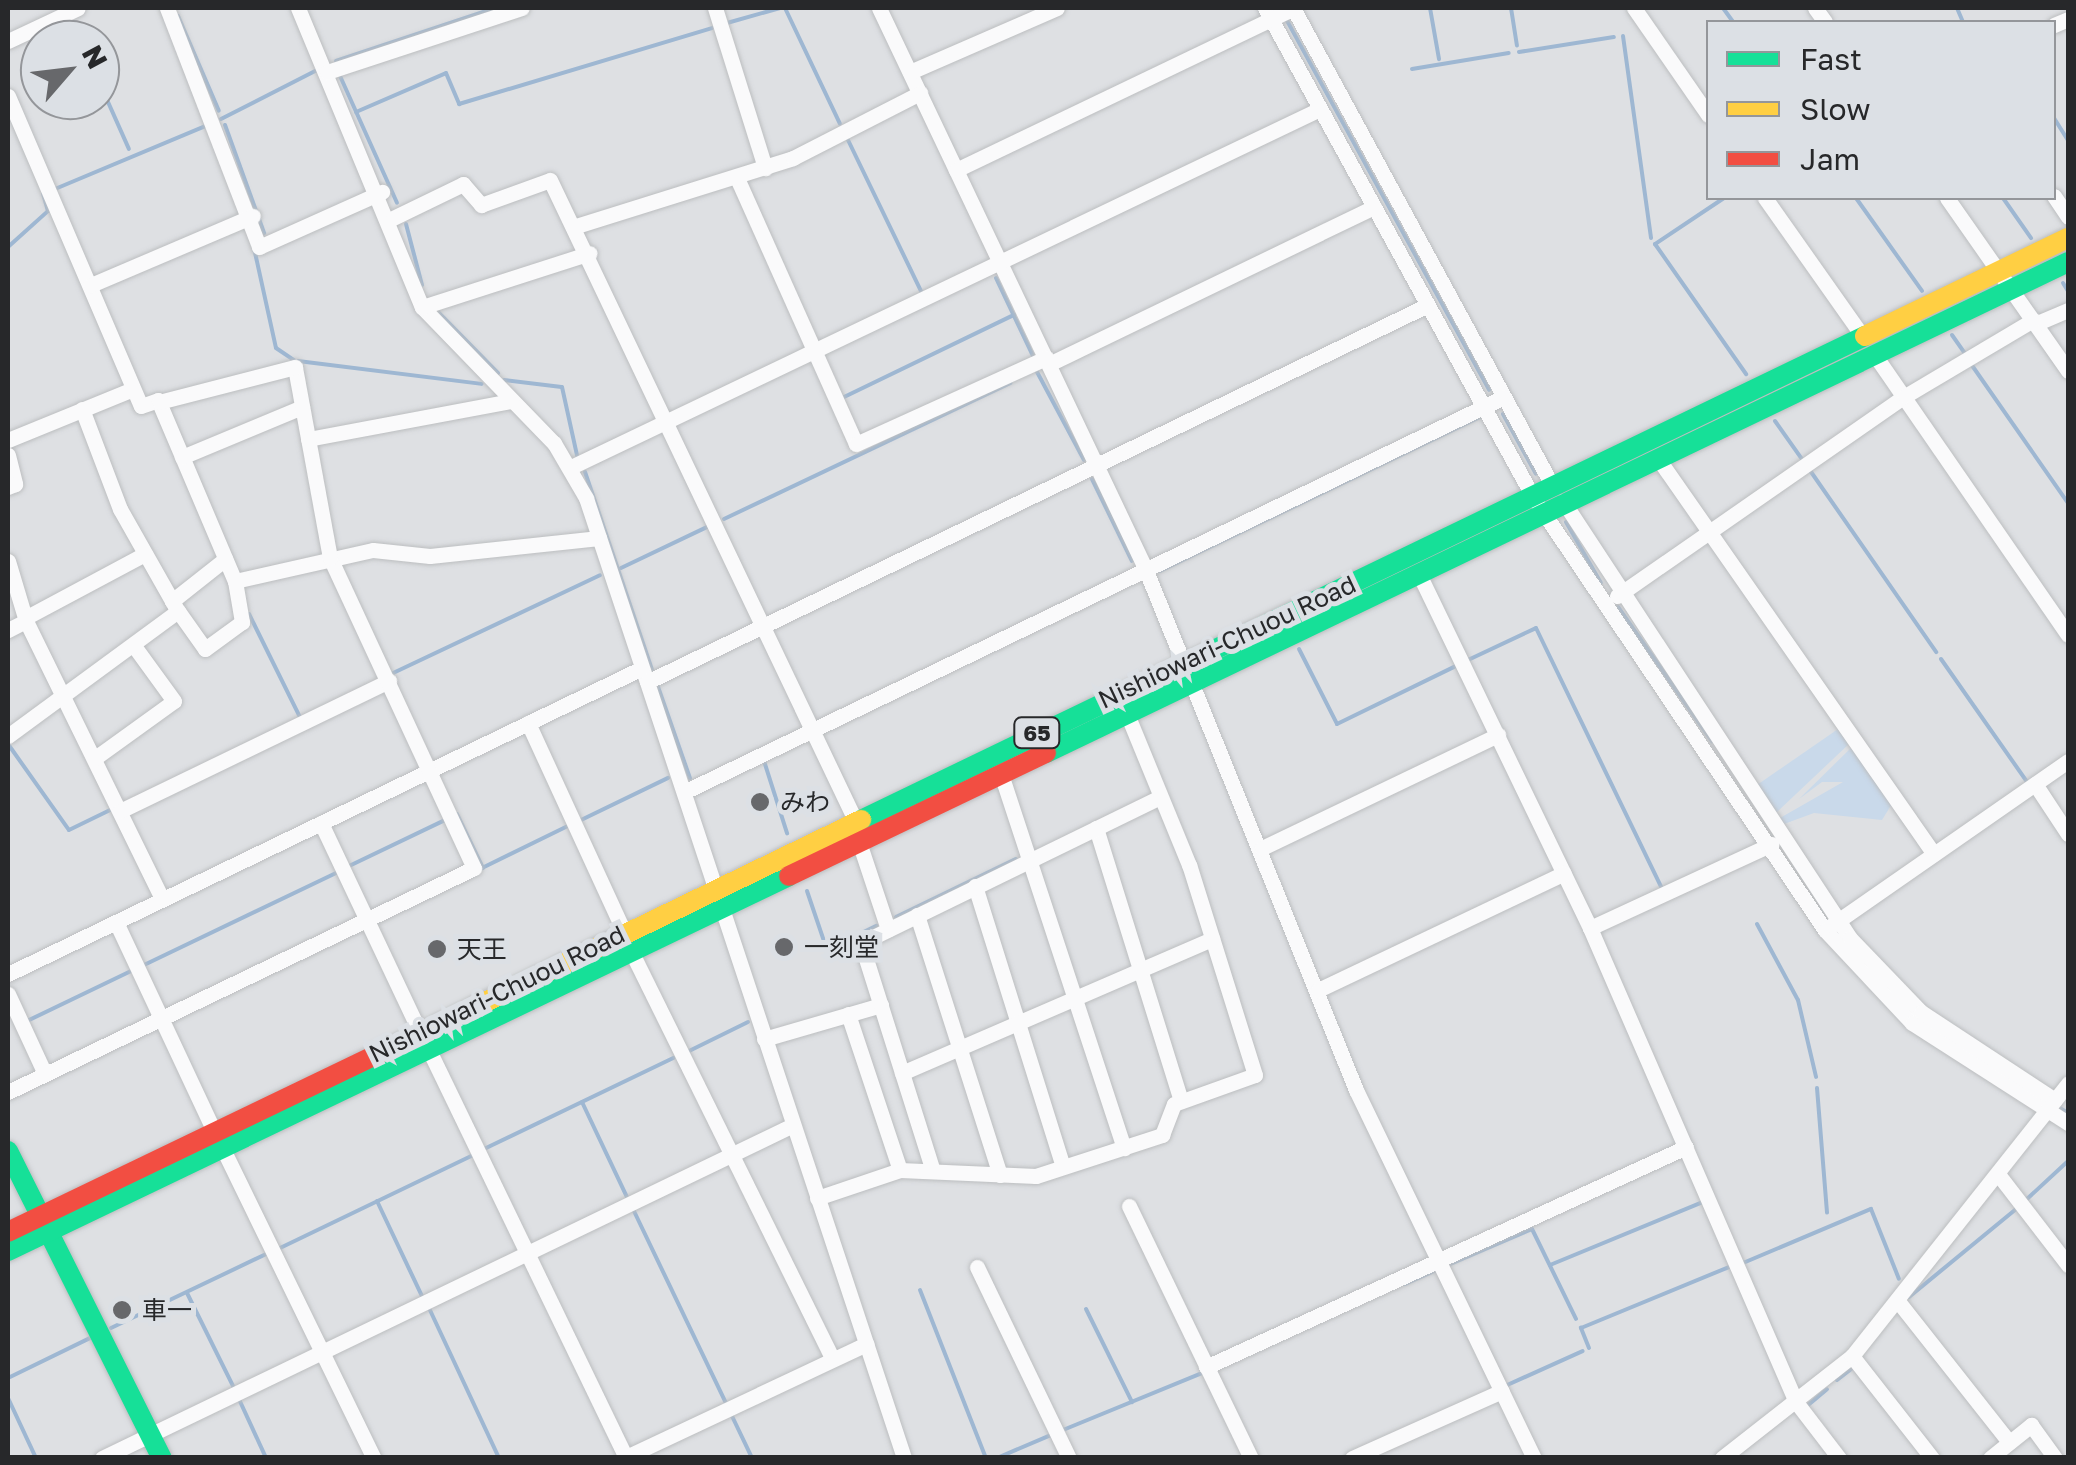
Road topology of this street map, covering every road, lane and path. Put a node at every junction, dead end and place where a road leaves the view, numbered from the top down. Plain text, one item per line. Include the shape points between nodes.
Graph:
1 (78, 8) edge
2 (167, 8) edge
3 (298, 8) edge
4 (522, 8) edge
5 (715, 8) edge
6 (879, 8) edge
7 (1057, 8) edge
8 (1290, 8) edge
9 (1634, 8) edge
10 (1268, 13) edge
11 (8, 41) edge
12 (327, 72) junction
13 (910, 72) junction
14 (920, 93) junction
15 (8, 96) edge
16 (1320, 109) junction
17 (1706, 112) edge
18 (765, 168) junction
19 (956, 170) junction
20 (737, 178) junction
21 (382, 192) junction
22 (1767, 200) edge
23 (1948, 200) edge
24 (1374, 207) junction
25 (253, 216) junction
26 (393, 218) junction
27 (573, 227) junction
28 (2068, 238) edge
29 (590, 253) junction
30 (1000, 262) junction
31 (2068, 262) edge
32 (1998, 271) junction
33 (91, 284) junction
34 (2011, 290) junction
35 (1428, 305) junction
36 (422, 307) junction
37 (2068, 310) edge
38 (2034, 322) junction
39 (1868, 345) junction
40 (810, 353) junction
41 (1047, 361) junction
42 (2068, 371) edge
43 (133, 388) junction
44 (1905, 396) junction
45 (1504, 397) junction
46 (511, 401) junction
47 (159, 402) junction
48 (1483, 406) junction
49 (302, 407) junction
50 (82, 409) junction
51 (663, 423) junction
52 (8, 440) edge
53 (308, 440) junction
54 (8, 455) edge
55 (1657, 456) junction
56 (182, 457) junction
57 (1097, 464) junction
58 (571, 467) junction
59 (8, 487) edge
60 (1558, 494) junction
61 (1538, 504) junction
62 (1710, 532) junction
63 (599, 538) junction
64 (145, 554) junction
65 (224, 558) junction
66 (330, 558) junction
67 (8, 561) edge
68 (1146, 568) junction
69 (1418, 572) junction
70 (235, 582) junction
71 (1617, 596) junction
72 (175, 606) junction
73 (25, 620) junction
74 (761, 626) junction
75 (8, 630) edge
76 (2068, 634) edge
77 (134, 646) junction
78 (1186, 662) junction
79 (645, 675) junction
80 (389, 681) junction
81 (1194, 682) junction
82 (64, 695) junction
83 (1127, 714) junction
84 (528, 724) junction
85 (811, 730) junction
86 (1498, 735) junction
87 (8, 736) edge
88 (95, 758) junction
89 (2068, 761) edge
90 (431, 770) junction
91 (1001, 774) junction
92 (2034, 784) junction
93 (684, 792) junction
94 (1158, 798) junction
95 (120, 810) junction
96 (854, 820) junction
97 (321, 823) junction
98 (1096, 828) junction
99 (2068, 834) edge
100 (858, 842) junction
101 (1772, 844) junction
102 (1262, 848) junction
103 (1934, 854) junction
104 (1029, 859) junction
105 (1564, 873) junction
106 (975, 886) junction
107 (719, 898) junction
108 (162, 900) junction
109 (917, 915) junction
110 (366, 918) junction
111 (116, 922) junction
112 (1831, 925) junction
113 (1590, 928) junction
114 (888, 929) junction
115 (1212, 939) junction
116 (627, 942) junction
117 (1140, 970) junction
118 (8, 974) edge
119 (1318, 990) junction
120 (8, 994) edge
121 (1075, 998) junction
122 (880, 1005) junction
123 (848, 1014) junction
124 (160, 1016) junction
125 (1018, 1023) junction
126 (764, 1038) junction
127 (424, 1040) junction
128 (959, 1048) junction
129 (902, 1073) junction
130 (44, 1074) junction
131 (2068, 1083) edge
132 (8, 1092) edge
133 (2055, 1100) junction
134 (1181, 1101) junction
135 (2044, 1114) junction
136 (2068, 1123) edge
137 (793, 1124) junction
138 (219, 1140) junction
139 (1686, 1147) junction
140 (1124, 1148) junction
141 (8, 1151) edge
142 (732, 1154) junction
143 (1063, 1167) junction
144 (932, 1168) junction
145 (900, 1170) junction
146 (1998, 1174) junction
147 (1000, 1176) junction
148 (817, 1198) junction
149 (1129, 1206) dead end
150 (46, 1223) junction
151 (8, 1232) edge
152 (8, 1251) edge
153 (528, 1251) junction
154 (1440, 1264) junction
155 (2068, 1265) edge
156 (977, 1267) dead end
157 (1897, 1300) junction
158 (866, 1344) junction
159 (322, 1352) junction
160 (1852, 1356) junction
161 (832, 1359) junction
162 (1206, 1367) junction
163 (1502, 1391) junction
164 (1796, 1402) junction
165 (150, 1434) junction
166 (2009, 1442) junction
167 (1745, 1452) edge
168 (625, 1457) edge
169 (102, 1458) edge
170 (162, 1458) edge
171 (374, 1458) edge
172 (904, 1458) edge
173 (1069, 1458) edge
174 (1251, 1458) edge
175 (1352, 1458) edge
176 (1534, 1458) edge
177 (1722, 1458) edge
178 (1839, 1458) edge
179 (1932, 1458) edge
180 (1990, 1458) edge
181 (2055, 1458) edge

1 - 11 street
2 - 25 street
3 - 12 street
4 - 12 street
5 - 18 street
6 - 13 street
7 - 13 street
8 - 10 street
8 - 45 street
9 - 17 street
10 - 16 street
10 - 19 street
12 - 21 street
13 - 14 street
14 - 18 street
14 - 19 street
15 - 33 street
16 - 24 street
16 - 30 street
18 - 20 street
19 - 30 street
20 - 27 street
20 - 40 street
21 - 25 street via 260,247
21 - 26 street
22 - 39 street
23 - 32 street
24 - 35 street
24 - 41 street
25 - 33 street
26 - 27 street via 463,184 481,205 543,178
26 - 36 street
27 - 29 street
28 - 32 main road, Nishiowari-Chuou Road / 65
29 - 36 street
29 - 51 street
30 - 40 street
30 - 41 street
31 - 34 main road, Nishiowari-Chuou Road / 65
32 - 34 street
32 - 39 main road, Nishiowari-Chuou Road / 65
33 - 43 street
34 - 38 street
34 - 39 main road, Nishiowari-Chuou Road / 65
35 - 48 street
35 - 57 street
36 - 46 street
37 - 38 street
38 - 42 street
38 - 44 street
39 - 44 street
39 - 55 main road, Nishiowari-Chuou Road / 65
39 - 60 main road, Nishiowari-Chuou Road / 65
40 - 41 street via 862,446
40 - 51 street
41 - 57 street
43 - 47 street via 140,406
43 - 50 street
44 - 62 street
44 - 76 street
45 - 48 street
45 - 60 street
46 - 53 street
46 - 58 street
47 - 49 street via 288,365
47 - 56 street
48 - 61 street
48 - 68 street
49 - 53 street
49 - 56 street
50 - 52 street
50 - 64 street
51 - 58 street
51 - 74 street
53 - 66 street
54 - 59 street via 16,484
55 - 60 main road, Nishiowari-Chuou Road / 65
55 - 62 street
56 - 65 street
57 - 68 street
57 - 74 street
58 - 63 street
60 - 61 main road, Nishiowari-Chuou Road / 65
60 - 71 street
61 - 69 main road, Nishiowari-Chuou Road / 65
61 - 78 main road, Nishiowari-Chuou Road / 65
61 - 101 street
62 - 71 street
62 - 103 street
63 - 66 street
63 - 79 street
64 - 72 street
64 - 73 street
65 - 70 street
65 - 72 street
66 - 70 street
66 - 80 street
67 - 73 street
68 - 78 street
68 - 85 street
69 - 81 main road, Nishiowari-Chuou Road / 65
69 - 86 street
70 - 72 street via 242,622 206,649
71 - 112 street
72 - 77 street
73 - 75 street
73 - 82 street
74 - 79 street
74 - 85 street
77 - 82 street
77 - 88 street via 174,701
78 - 81 street
78 - 96 main road, Nishiowari-Chuou Road / 65
79 - 84 street
79 - 93 street
80 - 90 street
80 - 95 street
81 - 83 main road, Nishiowari-Chuou Road / 65
81 - 102 street
82 - 87 street
82 - 88 street
83 - 91 main road, Nishiowari-Chuou Road / 65
83 - 94 street
84 - 90 street
84 - 116 street
85 - 93 street
85 - 96 street
86 - 102 street
86 - 105 street
88 - 95 street
89 - 92 street
90 - 97 street
90 - 110 street via 474,868
91 - 100 main road, Nishiowari-Chuou Road / 65
91 - 104 street
92 - 99 street
92 - 103 street
93 - 107 street
94 - 98 street
94 - 115 street
95 - 108 street
96 - 107 main road, Nishiowari-Chuou Road / 65
97 - 108 street
97 - 110 street
98 - 104 street
98 - 117 street
100 - 107 main road, Nishiowari-Chuou Road / 65
100 - 114 street
101 - 112 street
101 - 113 street
102 - 119 street
103 - 112 street
104 - 106 street
104 - 121 street
105 - 113 street
105 - 119 street
106 - 109 street
106 - 125 street
107 - 116 main road, Nishiowari-Chuou Road / 65
107 - 126 street
108 - 111 street
109 - 114 street
109 - 128 street
110 - 124 street
110 - 127 street
111 - 118 street
111 - 124 street
112 - 133 street via 1921,1012
112 - 135 street via 1912,1023
113 - 139 street
114 - 122 street via 861,942
115 - 117 street
115 - 134 street via 1254,1075
116 - 127 main road, Nishiowari-Chuou Road / 65
116 - 142 street
117 - 121 street
117 - 134 street
119 - 154 street
120 - 130 street
121 - 125 street
121 - 140 street
122 - 123 street
122 - 129 street
123 - 126 street
123 - 145 street
124 - 130 street
124 - 138 street
125 - 128 street
125 - 143 street
126 - 137 street
127 - 138 main road, Nishiowari-Chuou Road / 65
127 - 153 street
128 - 129 street
128 - 147 street
129 - 144 street
130 - 132 street
131 - 133 street
133 - 135 street
134 - 140 street via 1162,1136
135 - 136 street
135 - 146 street
137 - 142 street
137 - 148 street
138 - 150 main road, Nishiowari-Chuou Road / 65
138 - 159 street
139 - 154 street
139 - 164 street
140 - 143 street
141 - 150 main road
142 - 153 street
142 - 161 street
143 - 147 street
144 - 145 street
144 - 147 street
145 - 148 street
146 - 155 street
146 - 157 street
148 - 158 street
149 - 162 street
150 - 151 main road, Nishiowari-Chuou Road / 65
150 - 152 main road, Nishiowari-Chuou Road / 65
150 - 165 main road
153 - 159 street
153 - 168 street
154 - 162 street
154 - 163 street
156 - 173 street
157 - 160 street
157 - 166 street
158 - 161 street
158 - 172 street
159 - 165 street
159 - 171 street
160 - 164 street
160 - 179 street
161 - 168 street
162 - 174 street
163 - 175 street
163 - 176 street
164 - 167 street
164 - 178 street
165 - 169 street
165 - 170 main road
166 - 180 street
166 - 181 street via 2031,1425
167 - 177 street

